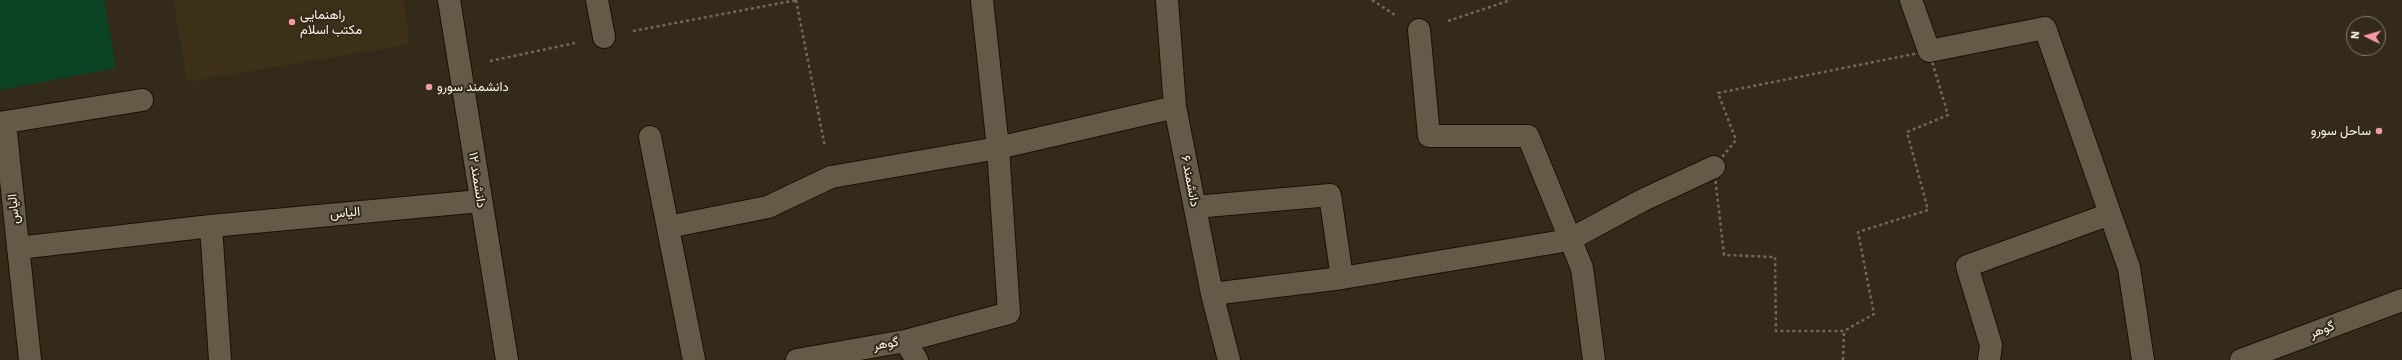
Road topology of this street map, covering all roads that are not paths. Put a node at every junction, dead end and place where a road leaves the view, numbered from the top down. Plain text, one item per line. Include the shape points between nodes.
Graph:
1 (449, 0) edge
2 (597, 0) edge
3 (982, 0) edge
4 (1167, 0) edge
5 (1911, 0) edge
6 (1419, 30) dead end
7 (604, 37) dead end
8 (142, 100) dead end
9 (1175, 107) junction
10 (2, 123) edge
11 (650, 137) dead end
12 (998, 148) junction
13 (1714, 167) road end
14 (480, 201) junction
15 (1194, 206) junction
16 (2110, 214) junction
17 (211, 226) junction
18 (668, 227) junction
19 (1569, 240) junction
20 (18, 248) junction
21 (1342, 278) junction
22 (1212, 294) junction
23 (2402, 300) edge
24 (905, 341) junction
25 (30, 360) edge
26 (220, 360) edge
27 (507, 360) edge
28 (694, 360) edge
29 (797, 360) edge
30 (917, 360) edge
31 (1228, 360) edge
32 (1594, 360) edge
33 (1989, 360) edge
34 (2143, 360) edge
35 (2241, 360) edge

1 - 14 street, دانشمند ۱۲
2 - 7 street
3 - 12 street
4 - 9 street, دانشمند ۶
5 - 16 street via 1929,51 2045,28
6 - 19 street via 1429,136 1528,136
8 - 10 street
9 - 12 street
9 - 15 street, دانشمند ۶
10 - 20 street, الیاس
11 - 18 street
12 - 18 street via 830,177 768,207
12 - 24 street via 1009,313
13 - 19 street via 1643,200
14 - 17 street, الیاس
14 - 27 street, دانشمند ۱۲
15 - 21 street via 1330,194
15 - 22 street, دانشمند ۶
16 - 33 street via 1967,266 1991,344
16 - 34 street via 2129,268
17 - 20 street, الیاس
17 - 26 street
18 - 28 street
19 - 21 street
19 - 32 street via 1582,268
20 - 25 street, الیاس
21 - 22 street
22 - 31 street, دانشمند ۶
23 - 35 street, گوهر
24 - 29 street, گوهر
24 - 30 street, گوهر

